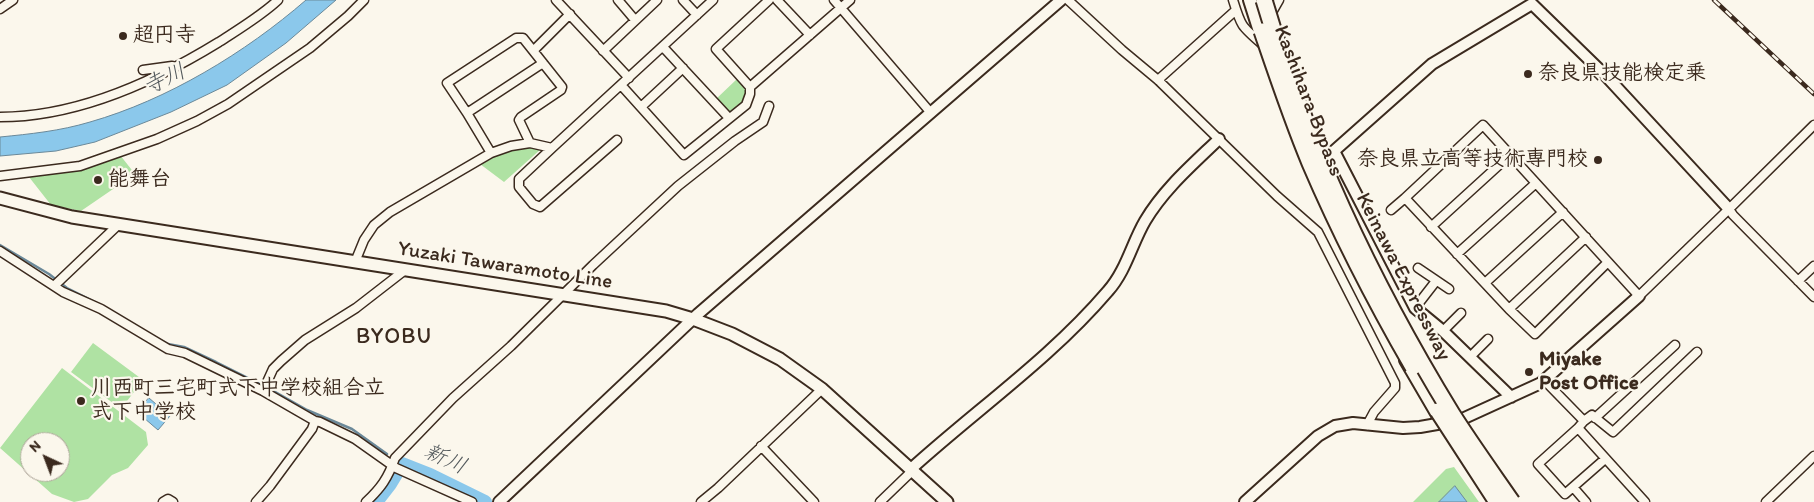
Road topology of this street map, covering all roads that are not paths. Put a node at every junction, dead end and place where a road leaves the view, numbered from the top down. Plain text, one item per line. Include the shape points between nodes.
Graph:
1 (13, 0) edge
2 (278, 0) edge
3 (364, 0) edge
4 (556, 0) edge
5 (618, 0) edge
6 (657, 0) edge
7 (683, 0) edge
8 (713, 0) edge
9 (769, 0) edge
10 (777, 0) edge
11 (834, 0) edge
12 (850, 0) edge
13 (1061, 0) edge
14 (1068, 0) edge
15 (1233, 0) edge
16 (1252, 0) edge
17 (1265, 0) edge
18 (1278, 0) edge
19 (1531, 2) edge
20 (841, 8) junction
21 (0, 9) edge
22 (1236, 10) junction
23 (570, 14) junction
24 (697, 14) junction
25 (1271, 14) junction
26 (635, 20) junction
27 (810, 35) junction
28 (1264, 45) junction
29 (663, 47) junction
30 (534, 50) junction
31 (603, 51) junction
32 (543, 63) junction
33 (176, 66) junction
34 (683, 68) junction
35 (143, 70) dead end
36 (629, 78) junction
37 (1158, 80) junction
38 (621, 86) junction
39 (750, 87) junction
40 (641, 106) junction
41 (769, 106) dead end
42 (467, 113) junction
43 (931, 113) junction
44 (0, 117) edge
45 (729, 118) junction
46 (1814, 125) edge
47 (1219, 139) junction
48 (617, 140) dead end
49 (530, 143) junction
50 (552, 148) junction
51 (490, 153) junction
52 (1510, 155) junction
53 (0, 176) edge
54 (1536, 183) junction
55 (0, 198) edge
56 (1404, 198) junction
57 (1729, 209) junction
58 (1391, 210) dead end
59 (1563, 212) junction
60 (118, 225) junction
61 (1432, 227) junction
62 (1586, 237) junction
63 (0, 252) edge
64 (1458, 254) junction
65 (355, 262) junction
66 (1608, 262) junction
67 (1814, 266) edge
68 (1418, 268) dead end
69 (405, 270) junction
70 (1436, 281) junction
71 (1798, 281) junction
72 (1485, 283) junction
73 (55, 286) junction
74 (1449, 289) dead end
75 (564, 294) junction
76 (1638, 296) junction
77 (1814, 297) edge
78 (1415, 308) junction
79 (1509, 309) junction
80 (1461, 313) dead end
81 (692, 319) junction
82 (1443, 331) junction
83 (1488, 339) dead end
84 (1675, 345) dead end
85 (1697, 352) dead end
86 (1470, 357) junction
87 (1544, 380) junction
88 (822, 389) junction
89 (263, 391) junction
90 (1511, 397) junction
91 (1595, 418) junction
92 (1460, 420) junction
93 (315, 421) junction
94 (1584, 421) junction
95 (1442, 423) junction
96 (1367, 425) junction
97 (1578, 428) junction
98 (761, 446) junction
99 (1814, 456) edge
100 (1605, 459) junction
101 (393, 464) junction
102 (911, 470) junction
103 (1573, 487) junction
104 (163, 502) edge
105 (173, 502) edge
106 (256, 502) edge
107 (366, 502) edge
108 (472, 502) edge
109 (499, 502) edge
110 (701, 502) edge
111 (814, 502) edge
112 (880, 502) edge
113 (947, 502) edge
114 (1245, 502) edge
115 (1496, 502) edge
116 (1513, 502) edge
117 (1586, 502) edge
118 (1645, 502) edge
119 (1766, 502) edge

1 - 21 street
2 - 33 street via 240,28
3 - 53 street via 310,48 198,121 80,166
4 - 23 street
5 - 26 street
6 - 26 street
7 - 24 street
8 - 24 street
9 - 39 street via 716,49
10 - 27 street
11 - 20 street
12 - 20 street
13 - 43 street
14 - 37 street
15 - 22 street
16 - 28 highway, Kashihara Bypass
16 - 115 highway, Keinawa Expressway, bridge via 1307,154 1351,252 1387,322
17 - 25 highway, Kashihara Bypass
17 - 116 highway, Keinawa Expressway, bridge via 1290,81 1320,159 1362,250 1440,393
18 - 25 street
19 - 57 street via 1607,77
19 - 78 street via 1432,64 1334,151
20 - 27 street
20 - 43 street
22 - 28 street via 1243,28
22 - 37 street
23 - 30 street
23 - 31 street
24 - 29 street
25 - 92 highway, Kashihara Bypass via 1324,158 1365,250 1398,315
26 - 31 street
27 - 39 street
28 - 95 highway, Kashihara Bypass via 1308,164 1348,254
29 - 34 street
29 - 36 street
30 - 32 street
30 - 42 street via 523,38 516,38 446,83
31 - 36 street
32 - 42 street
32 - 49 street via 562,87 519,120
33 - 35 street
33 - 44 street via 81,106 41,114
34 - 40 street
34 - 45 street
36 - 38 street
37 - 47 street
38 - 40 street
38 - 50 street
39 - 45 street via 746,105
40 - 45 street via 684,155
41 - 75 street via 763,122 678,186
42 - 51 street
43 - 81 street
46 - 57 street
47 - 96 street via 1318,232 1395,383 1395,388
47 - 102 street via 1171,185 1145,221 1110,289 1078,325
48 - 50 street via 540,207 519,188 519,179
49 - 50 street
49 - 51 street
51 - 65 street via 390,212 374,225
52 - 54 street
52 - 56 street via 1483,125
52 - 61 street
54 - 59 street
54 - 64 street
55 - 60 main road, Yuzaki Tawaramoto Line
56 - 58 street
56 - 61 street
57 - 71 street
57 - 76 street
59 - 62 street
59 - 72 street
60 - 65 main road, Yuzaki Tawaramoto Line
60 - 73 street
61 - 64 street
62 - 66 street
62 - 79 street
63 - 73 street
64 - 72 street
65 - 69 main road, Yuzaki Tawaramoto Line
66 - 76 street
66 - 79 street via 1535,334
67 - 71 street
68 - 70 street
69 - 75 main road, Yuzaki Tawaramoto Line
69 - 89 street via 356,308 305,340 273,369
70 - 74 street
70 - 78 street
71 - 77 street
72 - 79 street
73 - 89 street via 168,349 185,353
75 - 81 main road, Yuzaki Tawaramoto Line via 666,311
75 - 101 street via 453,398 395,458
76 - 87 street
78 - 82 street
80 - 82 street
81 - 88 main road, Yuzaki Tawaramoto Line via 732,334 780,359
81 - 109 street
82 - 86 street
83 - 86 street
84 - 91 street
85 - 91 street via 1613,432
86 - 90 street
87 - 90 street
87 - 94 street
88 - 98 street
88 - 102 main road, Yuzaki Tawaramoto Line
89 - 93 street
90 - 92 street
91 - 94 street via 1592,415
92 - 95 street
92 - 116 highway, Kashihara Bypass
93 - 101 street via 356,439
93 - 106 street
94 - 97 street
95 - 96 street via 1403,428
95 - 115 highway, Kashihara Bypass
96 - 114 street via 1335,426 1318,436
97 - 100 street
97 - 103 street via 1538,464 1565,494
98 - 110 street
98 - 111 street
99 - 119 street
100 - 103 street
100 - 118 street
101 - 107 street via 381,488
101 - 108 street
102 - 112 street
102 - 113 main road, Yuzaki Tawaramoto Line
103 - 117 street
104 - 105 street via 168,499

